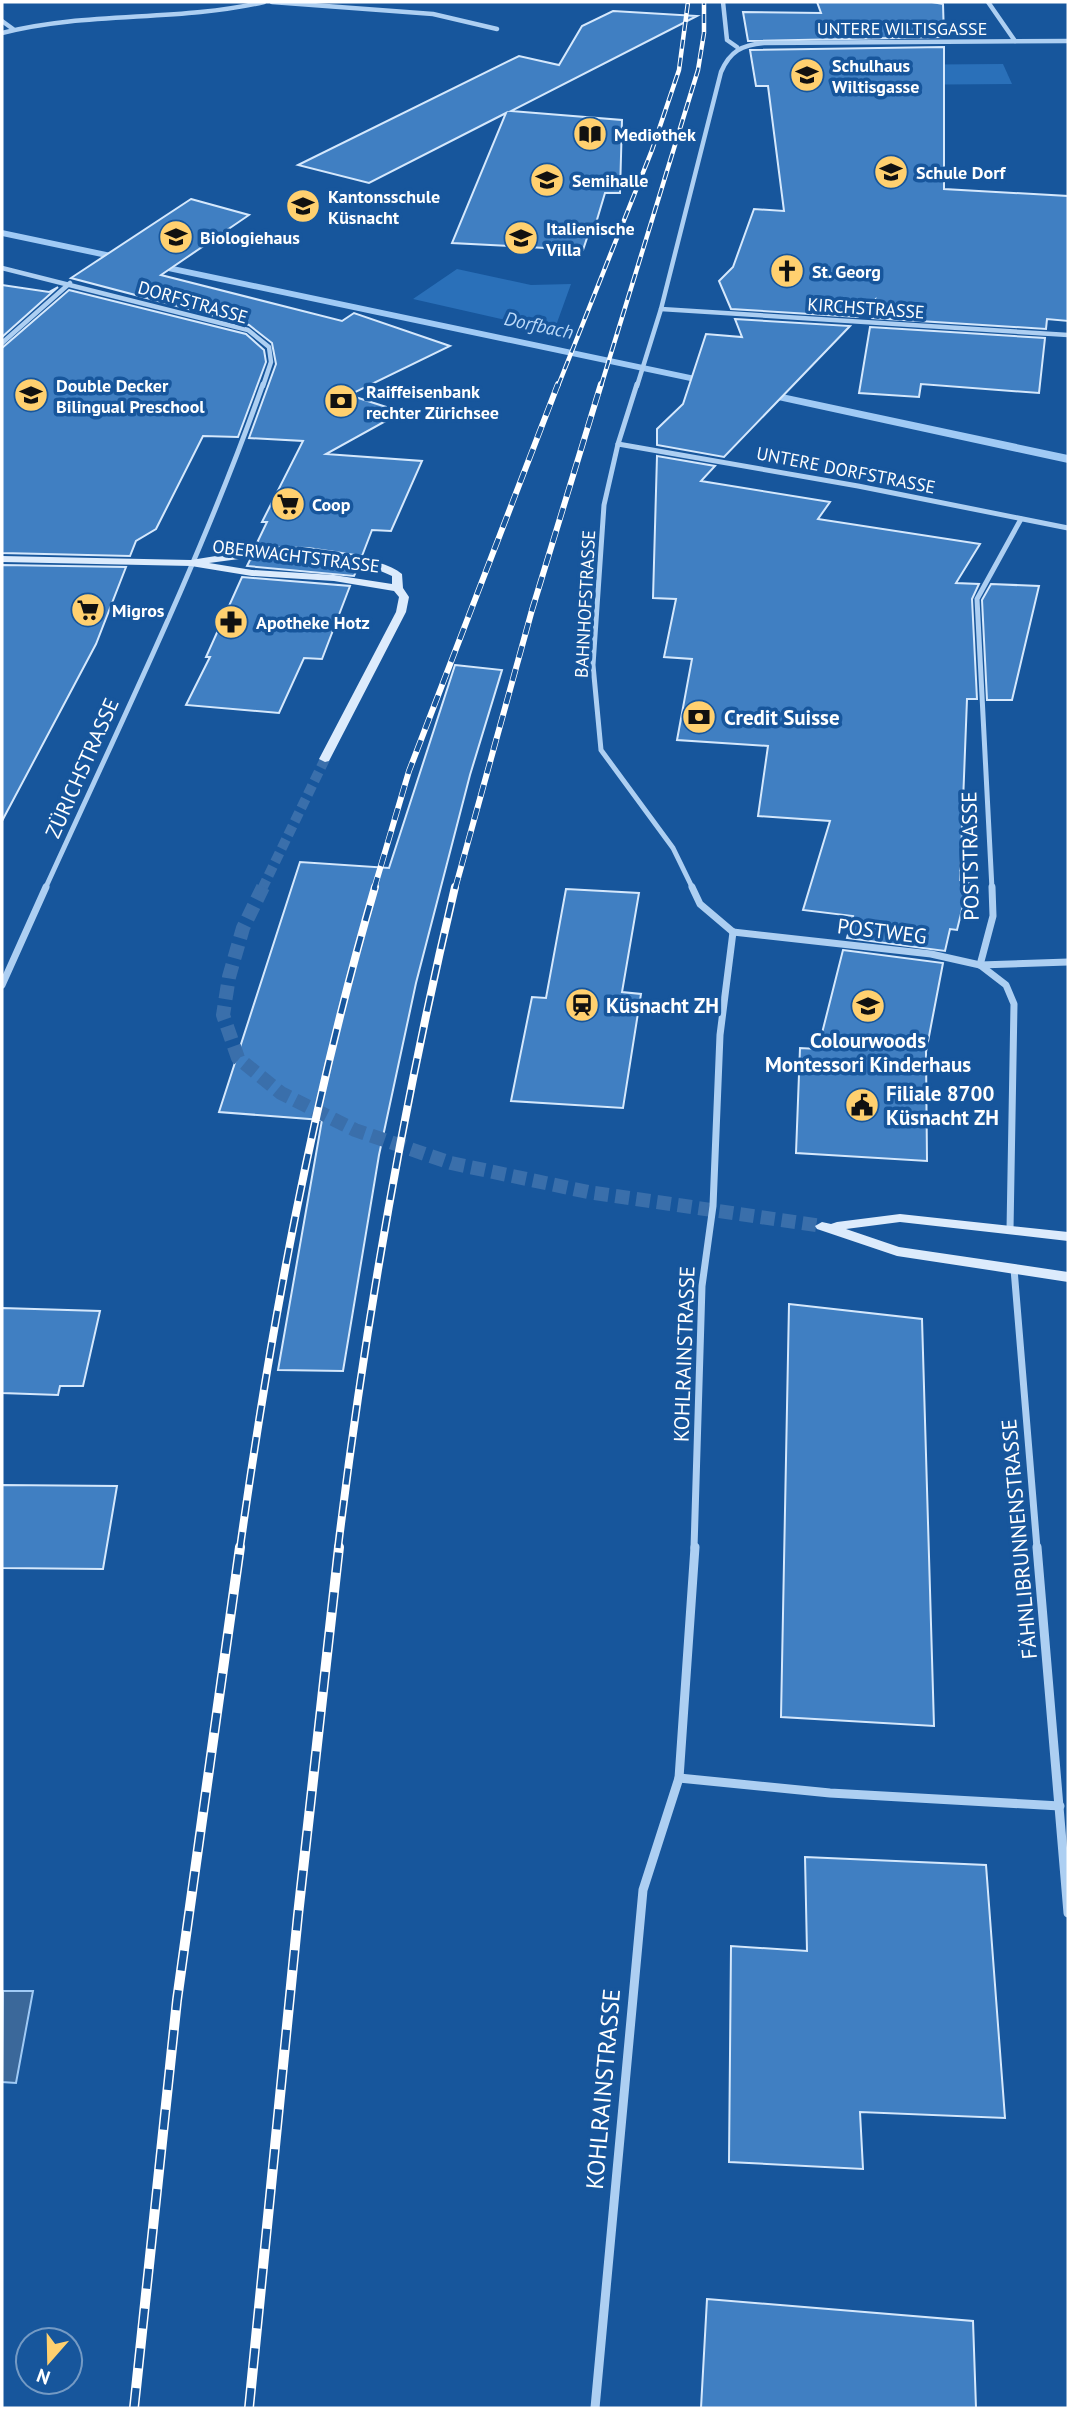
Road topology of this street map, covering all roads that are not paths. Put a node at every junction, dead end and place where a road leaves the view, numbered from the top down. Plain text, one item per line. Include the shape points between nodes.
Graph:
1 (264, 2) edge
2 (272, 2) edge
3 (723, 2) edge
4 (988, 2) edge
5 (2, 21) edge
6 (13, 29) junction
7 (497, 29) dead end
8 (2, 33) edge
9 (1015, 41) junction
10 (1068, 41) edge
11 (737, 47) junction
12 (2, 268) edge
13 (71, 283) junction
14 (661, 309) junction
15 (1068, 335) edge
16 (2, 343) edge
17 (618, 444) junction
18 (1021, 519) junction
19 (1068, 528) edge
20 (2, 559) edge
21 (191, 563) junction
22 (398, 588) junction
23 (325, 759) tunnel mouth
24 (733, 932) junction
25 (1068, 962) edge
26 (980, 965) junction
27 (2, 985) edge
28 (1010, 1230) junction
29 (1068, 1237) edge
30 (1014, 1269) junction
31 (1068, 1277) edge
32 (679, 1778) junction
33 (1060, 1806) junction
34 (1068, 1913) edge
35 (595, 2408) edge

1 - 6 street via 211,13 90,18
2 - 7 street via 433,14
3 - 11 street via 727,40
4 - 9 street
5 - 6 street
6 - 8 street
9 - 10 street, UNTERE WILTISGASSE
9 - 11 street, UNTERE WILTISGASSE via 775,42
11 - 14 street, BAHNHOFSTRASSE via 729,53 721,72
12 - 13 street, DORFSTRASSE
13 - 16 street
13 - 21 street, DORFSTRASSE via 248,330 269,347 271,362 253,416
14 - 15 street, KIRCHSTRASSE
14 - 17 street, BAHNHOFSTRASSE
17 - 18 street, UNTERE DORFSTRASSE
17 - 24 street, BAHNHOFSTRASSE via 604,505 593,665 601,750 673,848 700,904
18 - 19 street, UNTERE DORFSTRASSE
18 - 26 street, POSTSTRASSE via 977,599 993,916
20 - 21 main road, OBERWACHTSTRASSE
21 - 22 main road, OBERWACHTSTRASSE
21 - 22 main road, OBERWACHTSTRASSE via 262,553 357,561 397,574
21 - 27 street, ZÜRICHSTRASSE
22 - 23 main road, OBERWACHTSTRASSE via 404,597 401,612
24 - 26 street, POSTWEG via 931,954
24 - 32 street, KOHLRAINSTRASSE via 720,1035 713,1206 702,1286 698,1495
25 - 26 street, POSTWEG
26 - 28 street via 1006,985 1014,1004
28 - 29 main road
28 - 30 main road via 900,1218 827,1226 897,1251
30 - 31 main road
30 - 33 street, FÄHNLIBRUNNENSTRASSE
32 - 33 street via 830,1793
32 - 35 street, KOHLRAINSTRASSE via 643,1890
33 - 34 street, FÄHNLIBRUNNENSTRASSE

